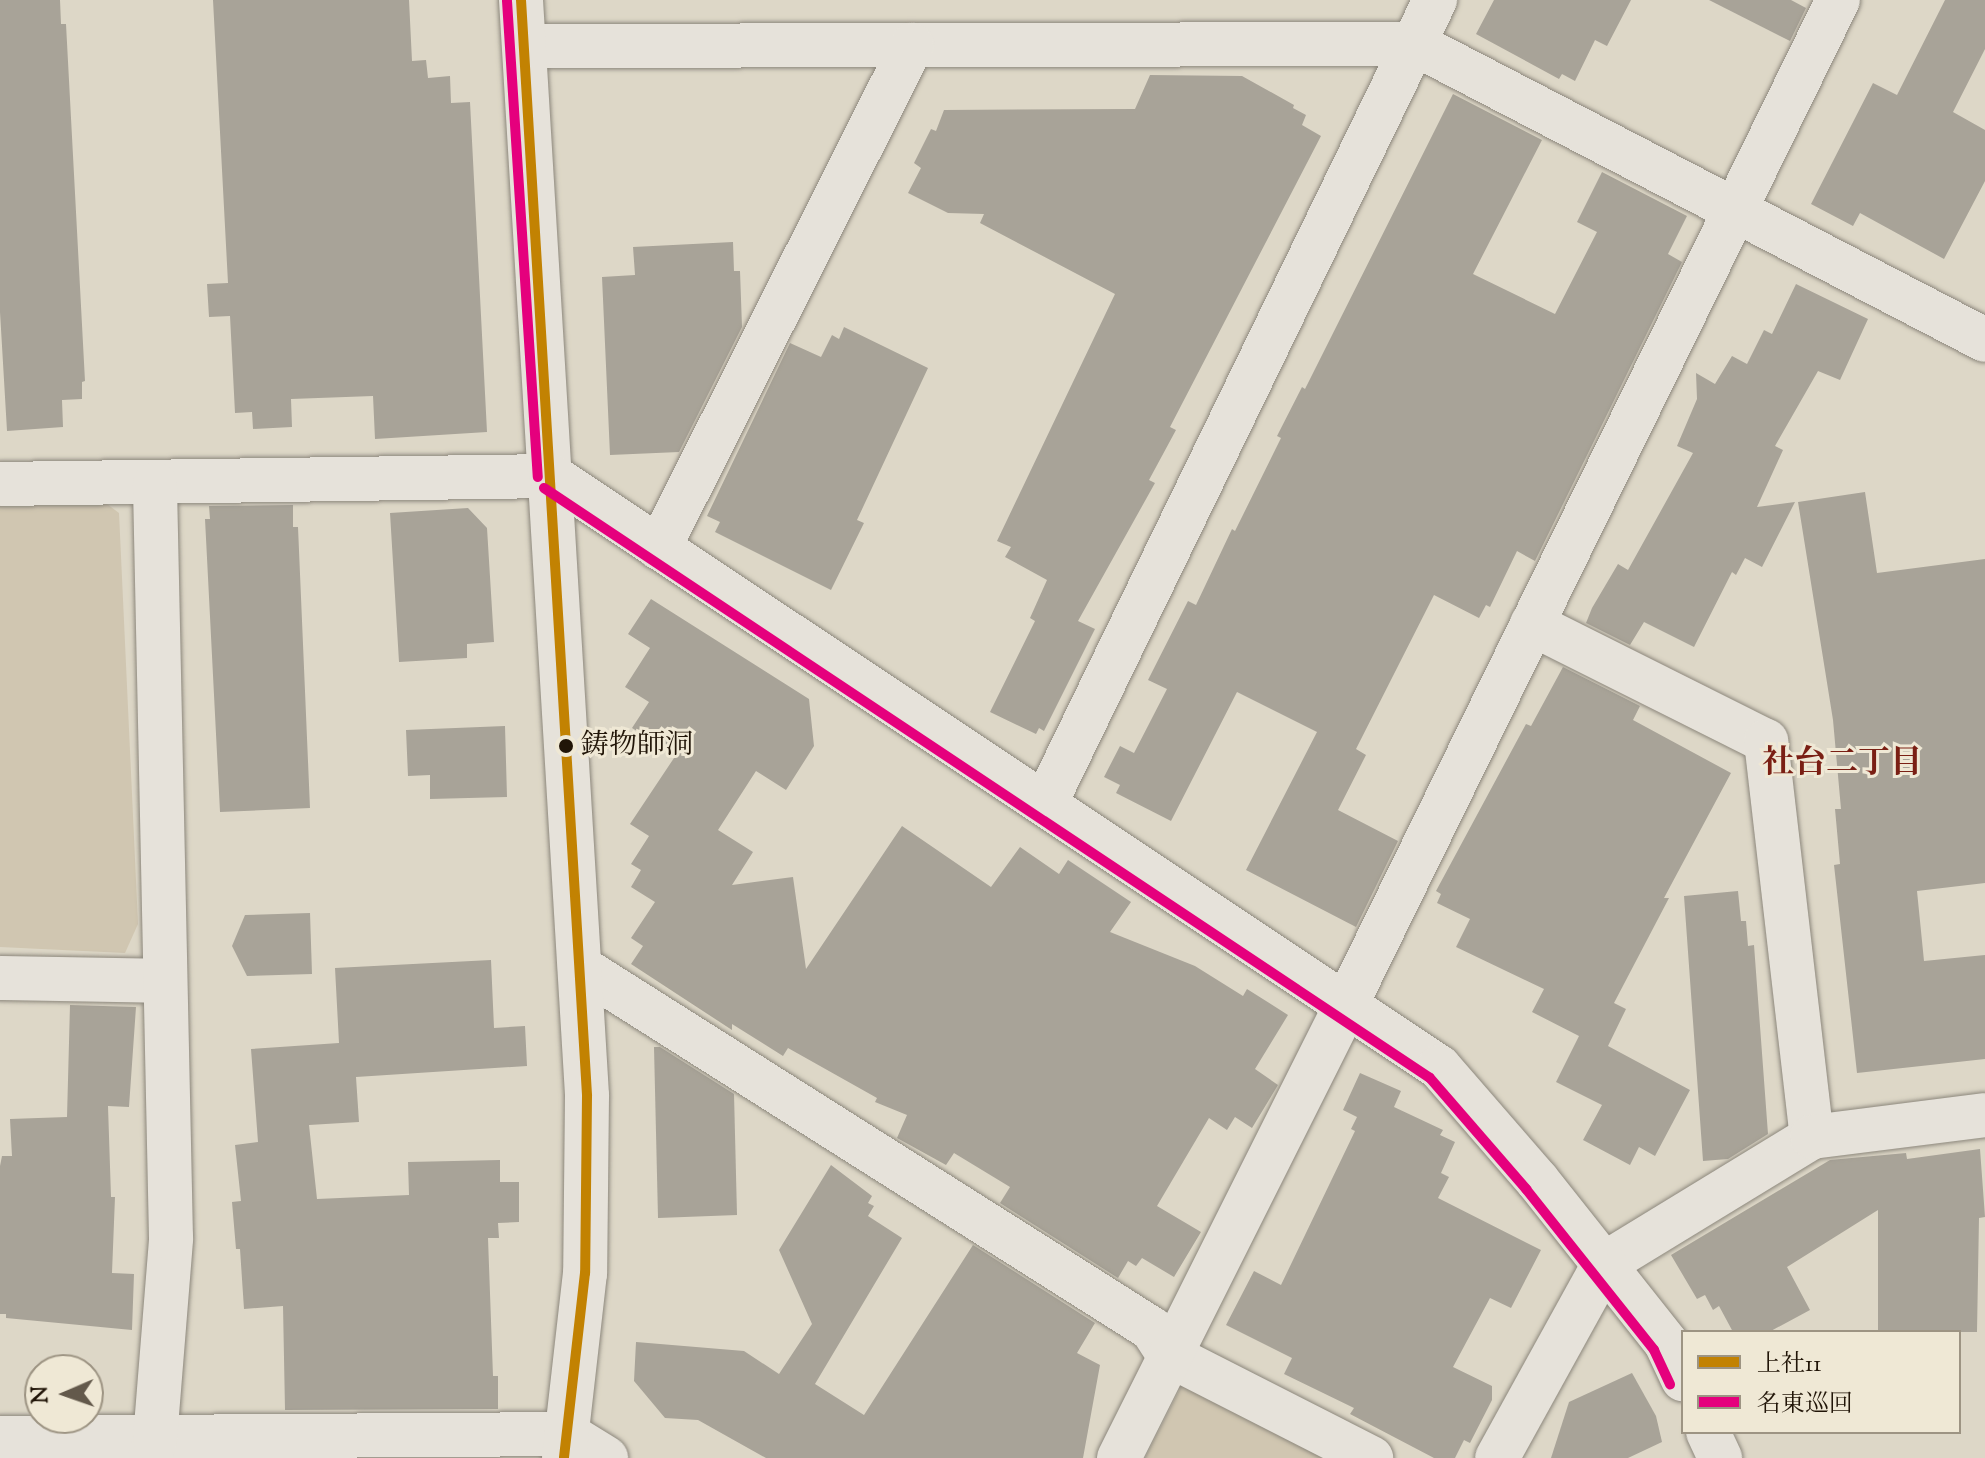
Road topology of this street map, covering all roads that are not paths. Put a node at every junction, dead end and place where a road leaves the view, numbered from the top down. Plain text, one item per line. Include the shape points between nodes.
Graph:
1 (521, 0) edge
2 (1435, 0) edge
3 (1838, 0) edge
4 (1415, 44) junction
5 (912, 45) junction
6 (524, 46) junction
7 (1735, 210) junction
8 (1985, 340) edge
9 (552, 476) junction
10 (0, 484) edge
11 (155, 484) junction
12 (659, 548) junction
13 (1532, 624) junction
14 (1045, 804) junction
15 (580, 967) junction
16 (0, 978) edge
17 (165, 981) junction
18 (1346, 1005) junction
19 (1985, 1115) edge
20 (1812, 1137) junction
21 (1604, 1264) junction
22 (1169, 1355) junction
23 (1681, 1375) edge
24 (1709, 1434) edge
25 (0, 1438) edge
26 (565, 1446) edge
27 (152, 1448) edge
28 (606, 1458) edge
29 (1119, 1458) edge
30 (1371, 1458) edge
31 (1497, 1458) edge
32 (1720, 1458) edge

1 - 6 street
2 - 4 street
3 - 7 street
4 - 5 street
4 - 7 street
4 - 14 street
5 - 6 street
5 - 12 street
6 - 9 street
7 - 8 street
7 - 13 street
9 - 11 street
9 - 12 street
9 - 15 street
10 - 11 street
11 - 17 street
12 - 14 street
13 - 18 street
13 - 20 street via 1766,741
14 - 18 street
15 - 22 street via 1152,1329
15 - 26 street via 587,1096 585,1273
16 - 17 street
17 - 27 street via 171,1238
18 - 21 street via 1439,1067
18 - 22 street
19 - 20 street
20 - 21 street
21 - 23 street via 1666,1343
21 - 31 street
22 - 29 street
22 - 30 street
24 - 32 street
25 - 27 street
26 - 27 street
26 - 28 street

